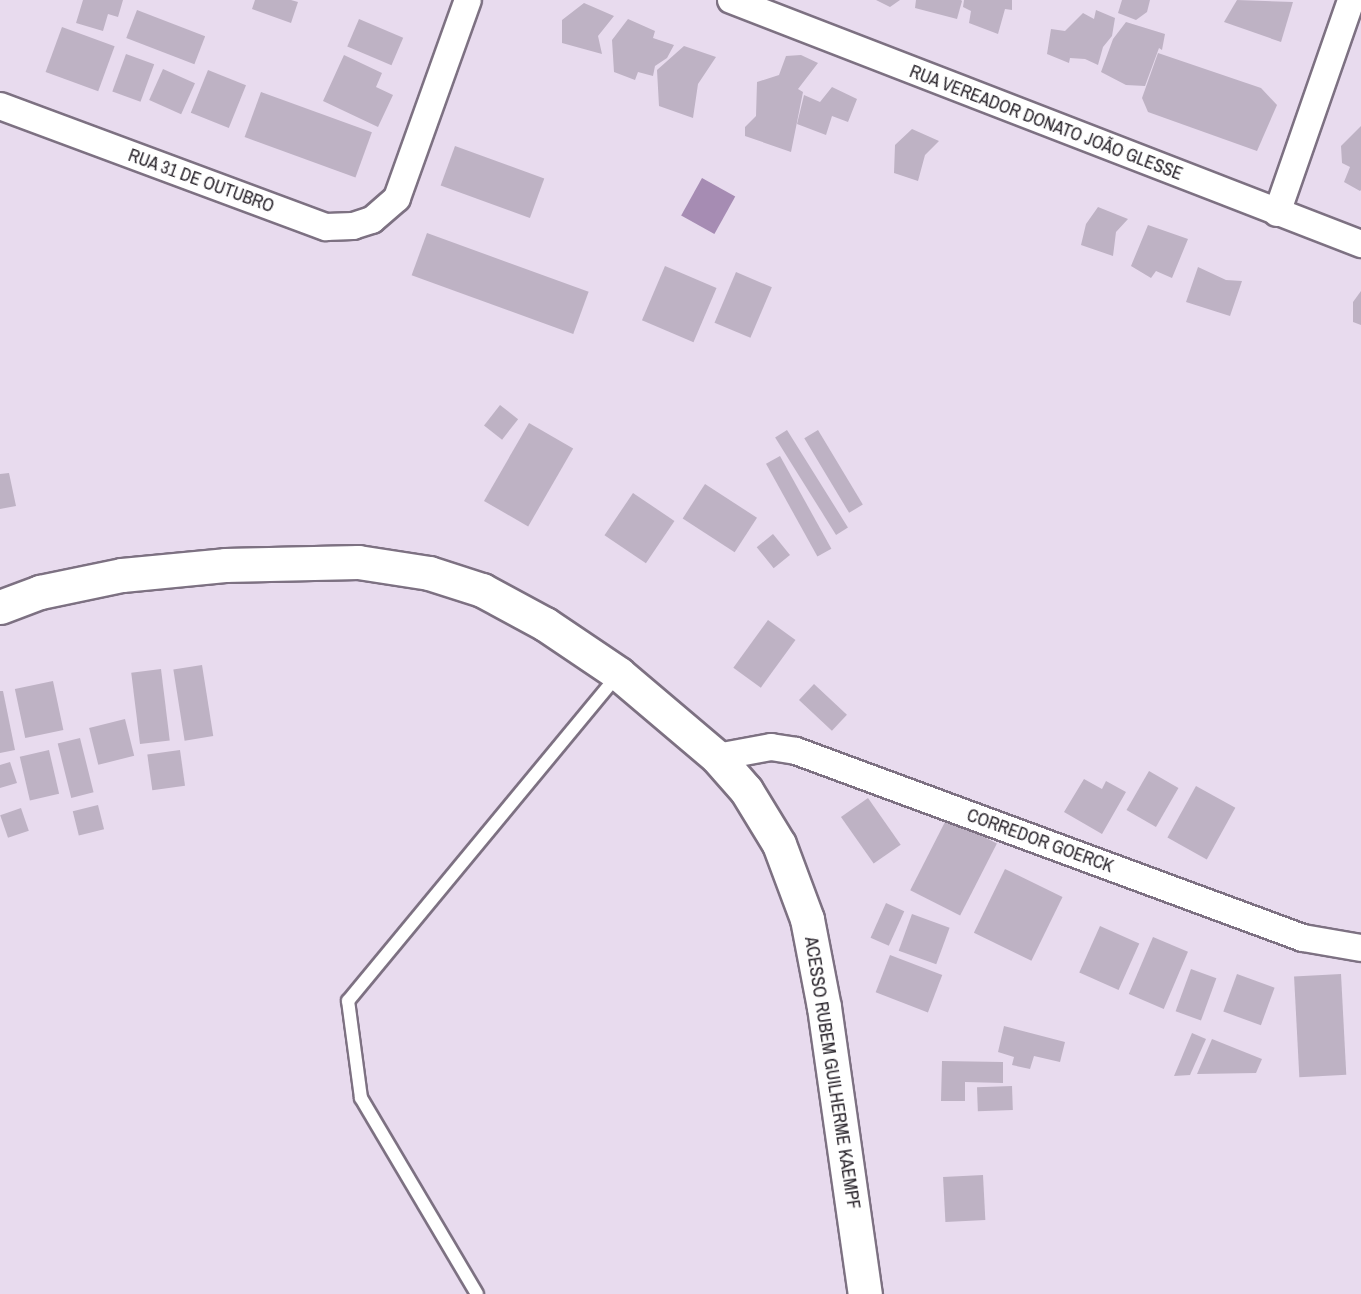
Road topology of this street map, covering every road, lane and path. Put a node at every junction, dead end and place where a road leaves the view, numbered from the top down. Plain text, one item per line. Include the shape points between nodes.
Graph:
1 (468, 0) edge
2 (731, 0) edge
3 (1351, 0) edge
4 (0, 106) edge
5 (1277, 213) junction
6 (1361, 244) edge
7 (0, 607) edge
8 (619, 674) junction
9 (717, 757) junction
10 (1361, 948) edge
11 (477, 1294) edge
12 (865, 1294) edge

1 - 4 street, RUA 31 DE OUTUBRO via 398,198 372,220 353,226 326,227
2 - 5 street, RUA VEREADOR DONATO JOÃO GLESSE
3 - 5 street
5 - 6 street, RUA VEREADOR DONATO JOÃO GLESSE
7 - 8 main road, ACESSO RUBEM GUILHERME KAEMPF via 40,592 122,575 225,565 358,562 429,573 482,590 545,624
8 - 9 main road, ACESSO RUBEM GUILHERME KAEMPF
8 - 11 lane via 348,1001 361,1098
9 - 10 street, CORREDOR GOERCK via 771,747 796,751 1303,938
9 - 12 main road, ACESSO RUBEM GUILHERME KAEMPF via 746,790 778,844 807,919 824,1007

